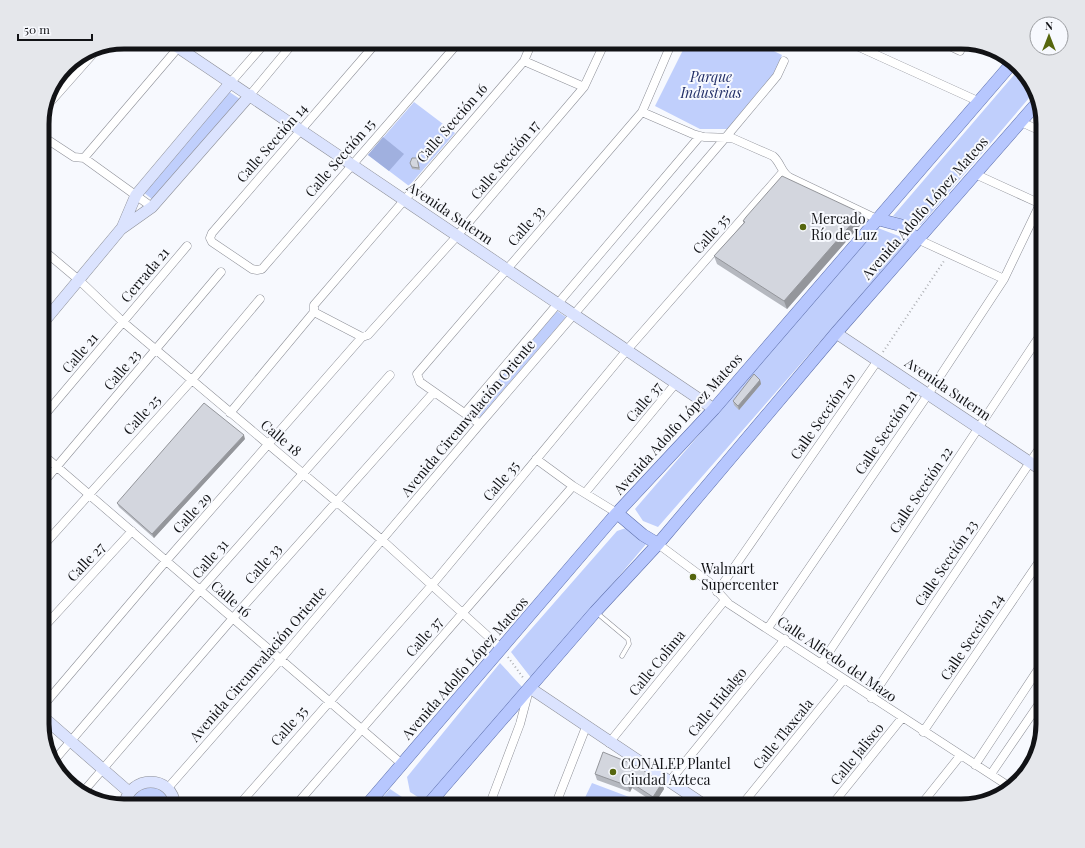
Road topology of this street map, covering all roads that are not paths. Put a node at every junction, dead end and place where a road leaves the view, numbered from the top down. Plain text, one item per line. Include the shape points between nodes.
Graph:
1 (173, 49) edge
2 (184, 49) edge
3 (260, 49) edge
4 (288, 49) edge
5 (371, 49) edge
6 (453, 49) edge
7 (529, 49) edge
8 (603, 49) edge
9 (669, 49) edge
10 (863, 49) edge
11 (90, 58) edge
12 (524, 60) junction
13 (784, 61) dead end
14 (1009, 66) edge
15 (231, 82) junction
16 (584, 87) junction
17 (250, 95) junction
18 (54, 98) edge
19 (980, 102) junction
20 (1034, 107) edge
21 (642, 112) junction
22 (1021, 122) junction
23 (301, 129) junction
24 (1036, 129) edge
25 (700, 136) junction
26 (726, 137) junction
27 (49, 141) edge
28 (84, 158) junction
29 (351, 164) junction
30 (783, 172) junction
31 (975, 174) junction
32 (136, 195) junction
33 (403, 200) junction
34 (1036, 201) edge
35 (152, 207) junction
36 (1036, 216) edge
37 (877, 219) junction
38 (121, 229) junction
39 (457, 236) junction
40 (916, 239) junction
41 (187, 246) dead end
42 (49, 255) edge
43 (234, 257) joint
44 (506, 269) junction
45 (221, 272) dead end
46 (1004, 279) junction
47 (80, 281) junction
48 (260, 300) dead end
49 (559, 304) junction
50 (314, 312) junction
51 (574, 314) junction
52 (49, 316) edge
53 (123, 322) junction
54 (836, 333) junction
55 (362, 337) junction
56 (1036, 342) edge
57 (156, 350) junction
58 (627, 350) junction
59 (878, 360) junction
60 (390, 375) dead end
61 (192, 380) junction
62 (676, 383) junction
63 (434, 392) junction
64 (929, 393) junction
65 (714, 409) junction
66 (49, 410) edge
67 (230, 413) junction
68 (465, 413) junction
69 (480, 424) junction
70 (979, 427) junction
71 (269, 444) junction
72 (1036, 453) edge
73 (536, 459) junction
74 (49, 460) edge
75 (1030, 462) junction
76 (1036, 466) edge
77 (57, 467) junction
78 (303, 473) junction
79 (49, 476) edge
80 (573, 486) junction
81 (585, 493) junction
82 (89, 494) junction
83 (336, 500) junction
84 (617, 513) junction
85 (132, 531) junction
86 (49, 539) edge
87 (382, 540) junction
88 (658, 544) junction
89 (166, 561) junction
90 (1036, 566) edge
91 (432, 584) junction
92 (200, 590) junction
93 (717, 592) junction
94 (725, 600) junction
95 (595, 612) junction
96 (462, 613) junction
97 (233, 618) junction
98 (49, 620) edge
99 (768, 628) junction
100 (785, 639) junction
101 (502, 649) junction
102 (622, 656) dead end
103 (281, 659) junction
104 (820, 664) junction
105 (1036, 673) edge
106 (844, 679) junction
107 (530, 688) junction
108 (871, 698) junction
109 (49, 699) edge
110 (328, 701) junction
111 (1036, 708) edge
112 (902, 718) junction
113 (49, 722) edge
114 (586, 727) junction
115 (361, 729) junction
116 (923, 732) junction
117 (72, 741) junction
118 (610, 743) junction
119 (960, 756) junction
120 (57, 757) edge
121 (402, 764) junction
122 (975, 765) junction
123 (103, 769) junction
124 (991, 774) junction
125 (669, 782) junction
126 (1006, 784) edge
127 (86, 788) edge
128 (167, 789) junction
129 (129, 792) junction
130 (126, 799) edge
131 (173, 799) edge
132 (244, 799) edge
133 (301, 799) edge
134 (372, 799) edge
135 (433, 799) edge
136 (492, 799) edge
137 (558, 799) edge
138 (686, 799) edge
139 (747, 799) edge
140 (837, 799) edge
141 (926, 799) edge

1 - 28 street
2 - 15 street, Avenida Suterm
3 - 15 street
4 - 17 street
5 - 23 street, Calle Sección 14
6 - 29 street, Calle Sección 15
7 - 12 street, Calle Sección 16
8 - 16 street, Calle Sección 17
9 - 21 street, Calle 33
10 - 19 street
11 - 18 street
12 - 16 street
12 - 33 street, Calle Sección 16
13 - 26 street, Avenida Circunvalación Oriente via 777,76
14 - 19 main road, Avenida Adolfo López Mateos
15 - 17 street, Avenida Suterm
15 - 32 street
16 - 39 street, Calle Sección 17
17 - 23 street, Avenida Suterm
17 - 35 street
19 - 37 main road, Avenida Adolfo López Mateos
20 - 22 main road, Avenida Adolfo López Mateos
21 - 25 street
21 - 44 street, Calle 33
22 - 24 street
22 - 31 main road, Avenida Adolfo López Mateos
23 - 29 street, Avenida Suterm
23 - 43 street, Calle Sección 14 via 210,236 212,242
25 - 26 street
25 - 49 street, Avenida Circunvalación Oriente
26 - 30 street via 773,156 778,160
26 - 51 street, Avenida Circunvalación Oriente
27 - 28 street via 74,157
28 - 32 street
29 - 33 street, Avenida Suterm
29 - 43 street, Calle Sección 15 via 262,269 252,269
30 - 37 street
30 - 58 street, Calle 35
31 - 34 street
31 - 40 main road, Avenida Adolfo López Mateos
32 - 35 street
32 - 38 street
33 - 39 street, Avenida Suterm
33 - 50 street, Calle Sección 16 via 314,304
35 - 38 street
36 - 46 street, Calle Sección 21
37 - 40 main road via 900,225
37 - 65 main road, Avenida Adolfo López Mateos
38 - 47 street
39 - 44 street, Avenida Suterm
39 - 55 street, Calle Sección 17 via 368,335
40 - 46 street
40 - 54 main road, Avenida Adolfo López Mateos
41 - 53 street, Cerrada 21
42 - 47 street, Calle 18
44 - 49 street, Avenida Suterm
44 - 63 street, Calle 33 via 418,372 420,382
45 - 57 street, Calle 23
46 - 64 street, Calle Sección 21
47 - 52 street
47 - 53 street, Calle 18
48 - 61 street, Calle 25
49 - 51 street, Avenida Suterm
49 - 68 street, Avenida Circunvalación Oriente
50 - 55 street
50 - 67 street
51 - 58 street, Avenida Suterm
51 - 69 street, Avenida Circunvalación Oriente
53 - 57 street, Calle 18
53 - 66 street, Calle 21
54 - 59 street, Avenida Suterm
54 - 88 main road, Avenida Adolfo López Mateos
55 - 71 street, Calle 29
56 - 70 street, Calle Sección 22
57 - 61 street, Calle 18
57 - 77 street, Calle 23
58 - 62 street, Avenida Suterm
58 - 73 street, Calle 35
59 - 64 street, Avenida Suterm
59 - 93 street, Calle Sección 20
60 - 78 street, Calle 31
61 - 67 street, Calle 18
61 - 82 street, Calle 25
62 - 65 street, Avenida Suterm
62 - 81 street, Calle 37
63 - 68 street
63 - 83 street, Calle 33
64 - 70 street, Avenida Suterm
64 - 99 street, Calle Sección 21
65 - 84 main road, Avenida Adolfo López Mateos
67 - 71 street, Calle 18
68 - 69 street
69 - 87 street, Avenida Circunvalación Oriente
70 - 75 street, Avenida Suterm
70 - 104 street, Calle Sección 22
71 - 78 street, Calle 18
71 - 89 street, Calle 29
72 - 75 street, Calle Sección 23
73 - 80 street
73 - 91 street, Calle 35
74 - 77 street, Calle 16
75 - 76 street, Avenida Suterm
75 - 108 street, Calle Sección 23
77 - 79 street, Calle 23
77 - 82 street, Calle 16
78 - 83 street, Calle 18
78 - 92 street, Calle 31
80 - 81 street
80 - 96 street, Calle 37
81 - 84 street
82 - 85 street, Calle 16
82 - 86 street, Calle 25
83 - 87 street, Calle 18
83 - 97 street, Calle 33
84 - 88 main road
84 - 101 main road, Avenida Adolfo López Mateos
85 - 89 street, Calle 16
85 - 98 street, Calle 27
87 - 91 street, Calle 18
87 - 103 street, Avenida Circunvalación Oriente
88 - 93 street, Calle Alfredo del Mazo via 709,582
88 - 95 main road, Avenida Adolfo López Mateos
89 - 92 street, Calle 16
89 - 109 street, Calle 29
90 - 116 street, Calle Sección 24
91 - 96 street, Calle 18
91 - 110 street, Calle 35
92 - 97 street, Calle 16
92 - 117 street, Calle 31
93 - 94 street, Calle Alfredo del Mazo
94 - 99 street, Calle Alfredo del Mazo
94 - 118 street, Calle Colima
95 - 102 lane via 628,639 629,644
95 - 107 main road, Avenida Adolfo López Mateos
96 - 101 street, Calle 18
96 - 115 street, Calle 37
97 - 103 street, Calle 16
97 - 123 street, Calle 33
99 - 100 street, Calle Alfredo del Mazo
100 - 104 street, Calle Alfredo del Mazo
100 - 125 street, Calle Hidalgo
101 - 121 main road, Avenida Adolfo López Mateos
103 - 110 street, Calle 16
103 - 128 street, Avenida Circunvalación Oriente
104 - 106 street, Calle Alfredo del Mazo
105 - 122 street
106 - 108 street, Calle Alfredo del Mazo
106 - 139 street, Calle Tlaxcala
107 - 114 street
107 - 135 main road, Avenida Adolfo López Mateos
107 - 136 street via 520,724
108 - 112 street, Calle Alfredo del Mazo
110 - 115 street, Calle 16
110 - 132 street, Calle 35
111 - 124 street
112 - 116 street, Calle Alfredo del Mazo
112 - 140 street, Calle Jalisco
113 - 117 street
114 - 118 street
114 - 137 street
115 - 121 street, Calle 16
115 - 133 street, Calle 37
116 - 119 street, Calle Alfredo del Mazo
117 - 120 street, Calle 31
117 - 123 street
118 - 125 street
119 - 122 street, Calle Alfredo del Mazo
119 - 141 street
121 - 134 main road, Avenida Adolfo López Mateos
122 - 124 street, Calle Alfredo del Mazo
123 - 127 street, Calle 33
123 - 129 street
124 - 126 street, Calle Alfredo del Mazo
125 - 138 street
128 - 129 street via 155,782 147,782 140,783
128 - 131 street
129 - 130 street

